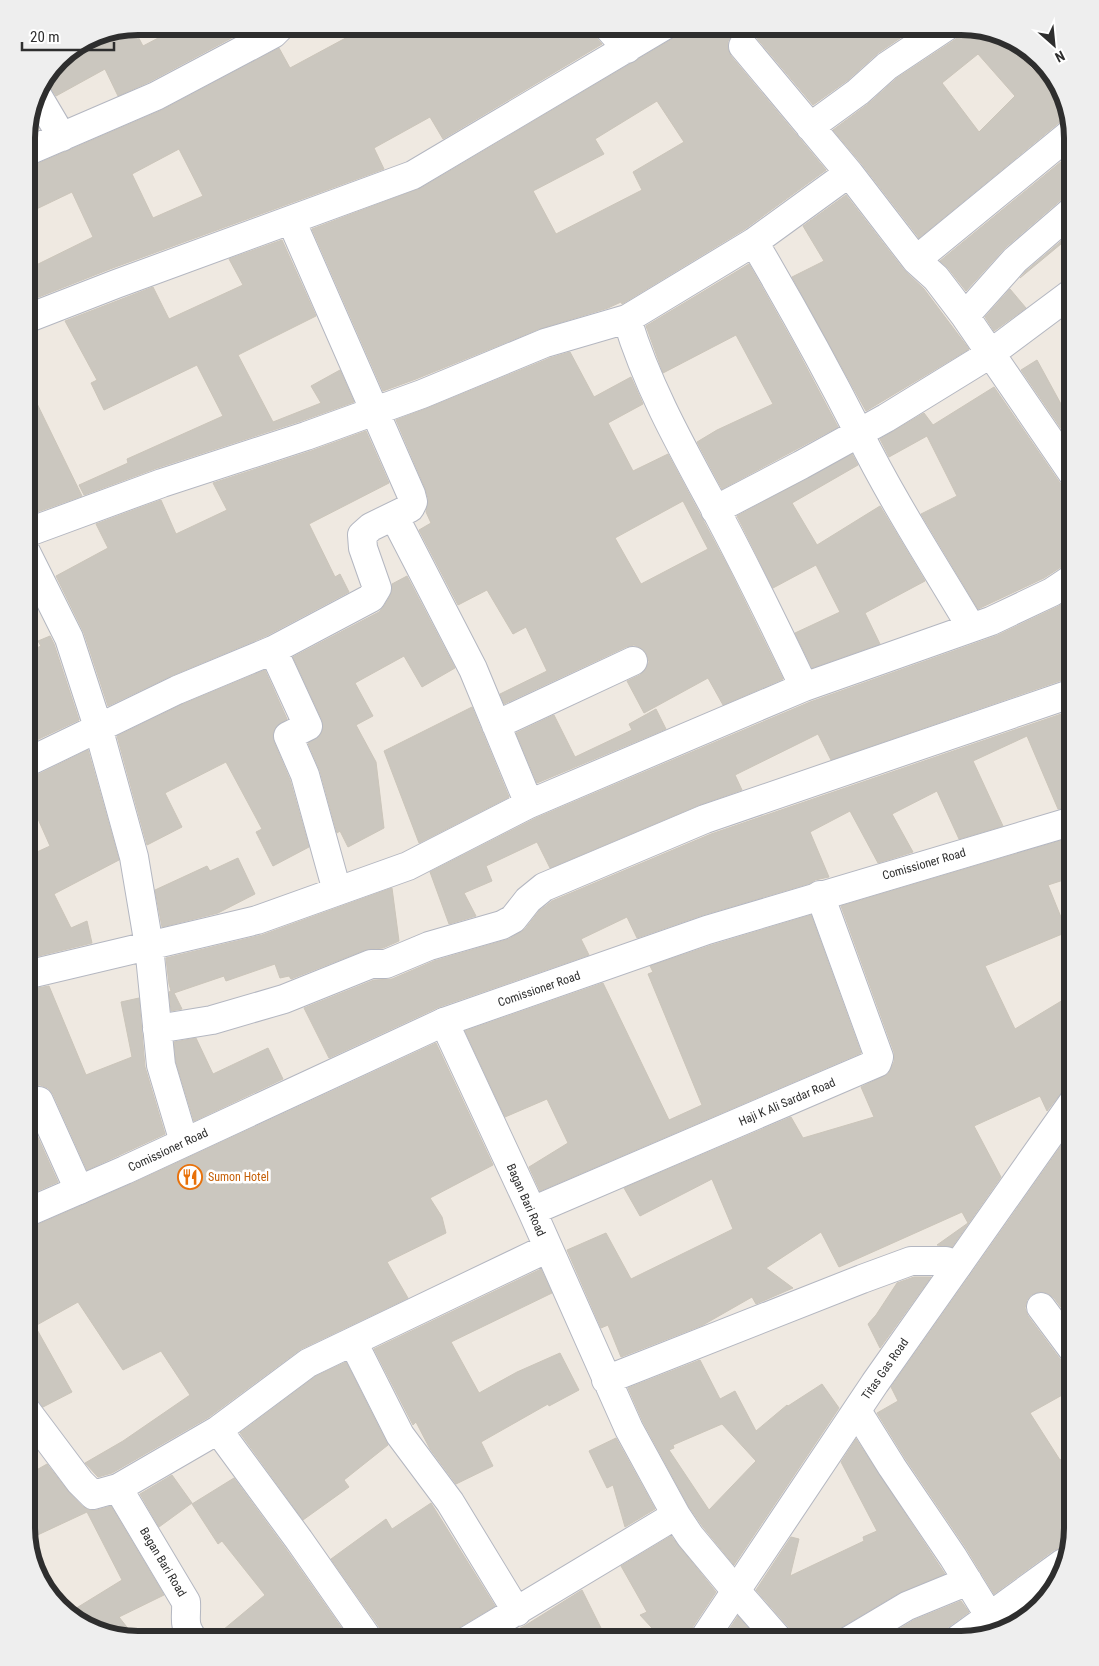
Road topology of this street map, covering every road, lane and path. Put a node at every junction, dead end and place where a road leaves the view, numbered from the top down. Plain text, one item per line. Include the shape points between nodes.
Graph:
1 (271, 35) edge
2 (615, 35) edge
3 (650, 35) edge
4 (934, 35) edge
5 (743, 46) dead end
6 (627, 49) junction
7 (42, 103) edge
8 (810, 127) junction
9 (62, 137) junction
10 (1064, 140) edge
11 (35, 148) edge
12 (849, 173) junction
13 (1064, 218) edge
14 (291, 220) junction
15 (754, 242) junction
16 (916, 260) junction
17 (1064, 299) edge
18 (35, 316) edge
19 (964, 316) junction
20 (627, 319) junction
21 (990, 354) junction
22 (375, 411) junction
23 (859, 433) junction
24 (1064, 461) edge
25 (716, 510) junction
26 (394, 516) junction
27 (35, 530) edge
28 (35, 570) edge
29 (1064, 584) edge
30 (971, 627) junction
31 (272, 650) junction
32 (633, 661) dead end
33 (804, 687) junction
34 (1064, 696) edge
35 (496, 725) junction
36 (98, 728) junction
37 (35, 760) edge
38 (529, 804) junction
39 (1064, 823) edge
40 (337, 892) junction
41 (820, 895) junction
42 (149, 946) junction
43 (35, 973) edge
44 (444, 1022) junction
45 (157, 1029) junction
46 (39, 1101) dead end
47 (1064, 1115) edge
48 (184, 1142) junction
49 (79, 1190) junction
50 (35, 1209) edge
51 (532, 1211) junction
52 (548, 1248) junction
53 (958, 1265) junction
54 (1041, 1307) dead end
55 (1064, 1338) edge
56 (353, 1342) junction
57 (606, 1380) junction
58 (857, 1411) junction
59 (35, 1422) edge
60 (218, 1430) junction
61 (118, 1488) junction
62 (676, 1515) junction
63 (1054, 1570) edge
64 (968, 1581) junction
65 (736, 1592) junction
66 (517, 1612) junction
67 (994, 1623) edge
68 (983, 1628) edge
69 (188, 1631) edge
70 (363, 1631) edge
71 (484, 1631) edge
72 (710, 1631) edge
73 (771, 1631) edge
74 (865, 1631) edge

1 - 9 street via 156,96
2 - 6 street
3 - 6 street
4 - 8 street via 887,66
5 - 8 street
6 - 14 street via 413,175
7 - 9 street
8 - 12 street
9 - 11 street
10 - 16 street
12 - 15 street
12 - 16 street
13 - 19 street via 1015,260
14 - 18 street
14 - 22 street
15 - 20 street
15 - 23 street via 819,355
16 - 19 street via 936,278
17 - 21 street
19 - 21 street
20 - 22 street via 545,343
20 - 25 street via 636,351 670,424
21 - 23 street
21 - 24 street
22 - 26 street via 413,502 410,508
22 - 27 street
23 - 25 street
23 - 30 street
25 - 33 street
26 - 31 street via 362,535 363,548 377,588 371,598
26 - 35 street via 473,669
28 - 36 street via 68,638
29 - 30 street via 991,621
30 - 33 street
31 - 36 street
31 - 40 street via 308,726 288,736 305,775
32 - 35 street
33 - 38 street
34 - 45 street via 705,819 544,887 502,925 429,946 386,964 370,964 284,999 212,1020
35 - 38 street
36 - 37 street
36 - 42 street via 134,857
38 - 40 street via 408,866
39 - 41 street, Comissioner Road
40 - 42 street via 257,920
41 - 44 street, Comissioner Road via 707,930
41 - 51 street, Haji K Ali Sardar Road via 880,1057 877,1063
42 - 43 street
42 - 45 street
44 - 48 street, Comissioner Road
44 - 51 street, Bagan Bari Road
45 - 48 street via 160,1065
46 - 49 street
47 - 53 street, Titas Gas Road
48 - 49 street, Comissioner Road
49 - 50 street, Comissioner Road
51 - 52 street, Bagan Bari Road
52 - 56 street
52 - 57 street, Bagan Bari Road
53 - 57 street via 946,1261 911,1262
53 - 58 street, Titas Gas Road
54 - 55 street
56 - 60 street via 308,1364
56 - 66 street via 400,1435 450,1502
57 - 62 street, Bagan Bari Road
58 - 64 street
58 - 65 street, Titas Gas Road
59 - 61 street via 93,1495
60 - 61 street
60 - 70 street
61 - 69 street, Bagan Bari Road via 186,1602 184,1621
62 - 65 street, Bagan Bari Road
62 - 66 street
63 - 67 street
64 - 67 street
64 - 74 street via 907,1606
65 - 72 street, Titas Gas Road
65 - 73 street, Bagan Bari Road
66 - 71 street
67 - 68 street

